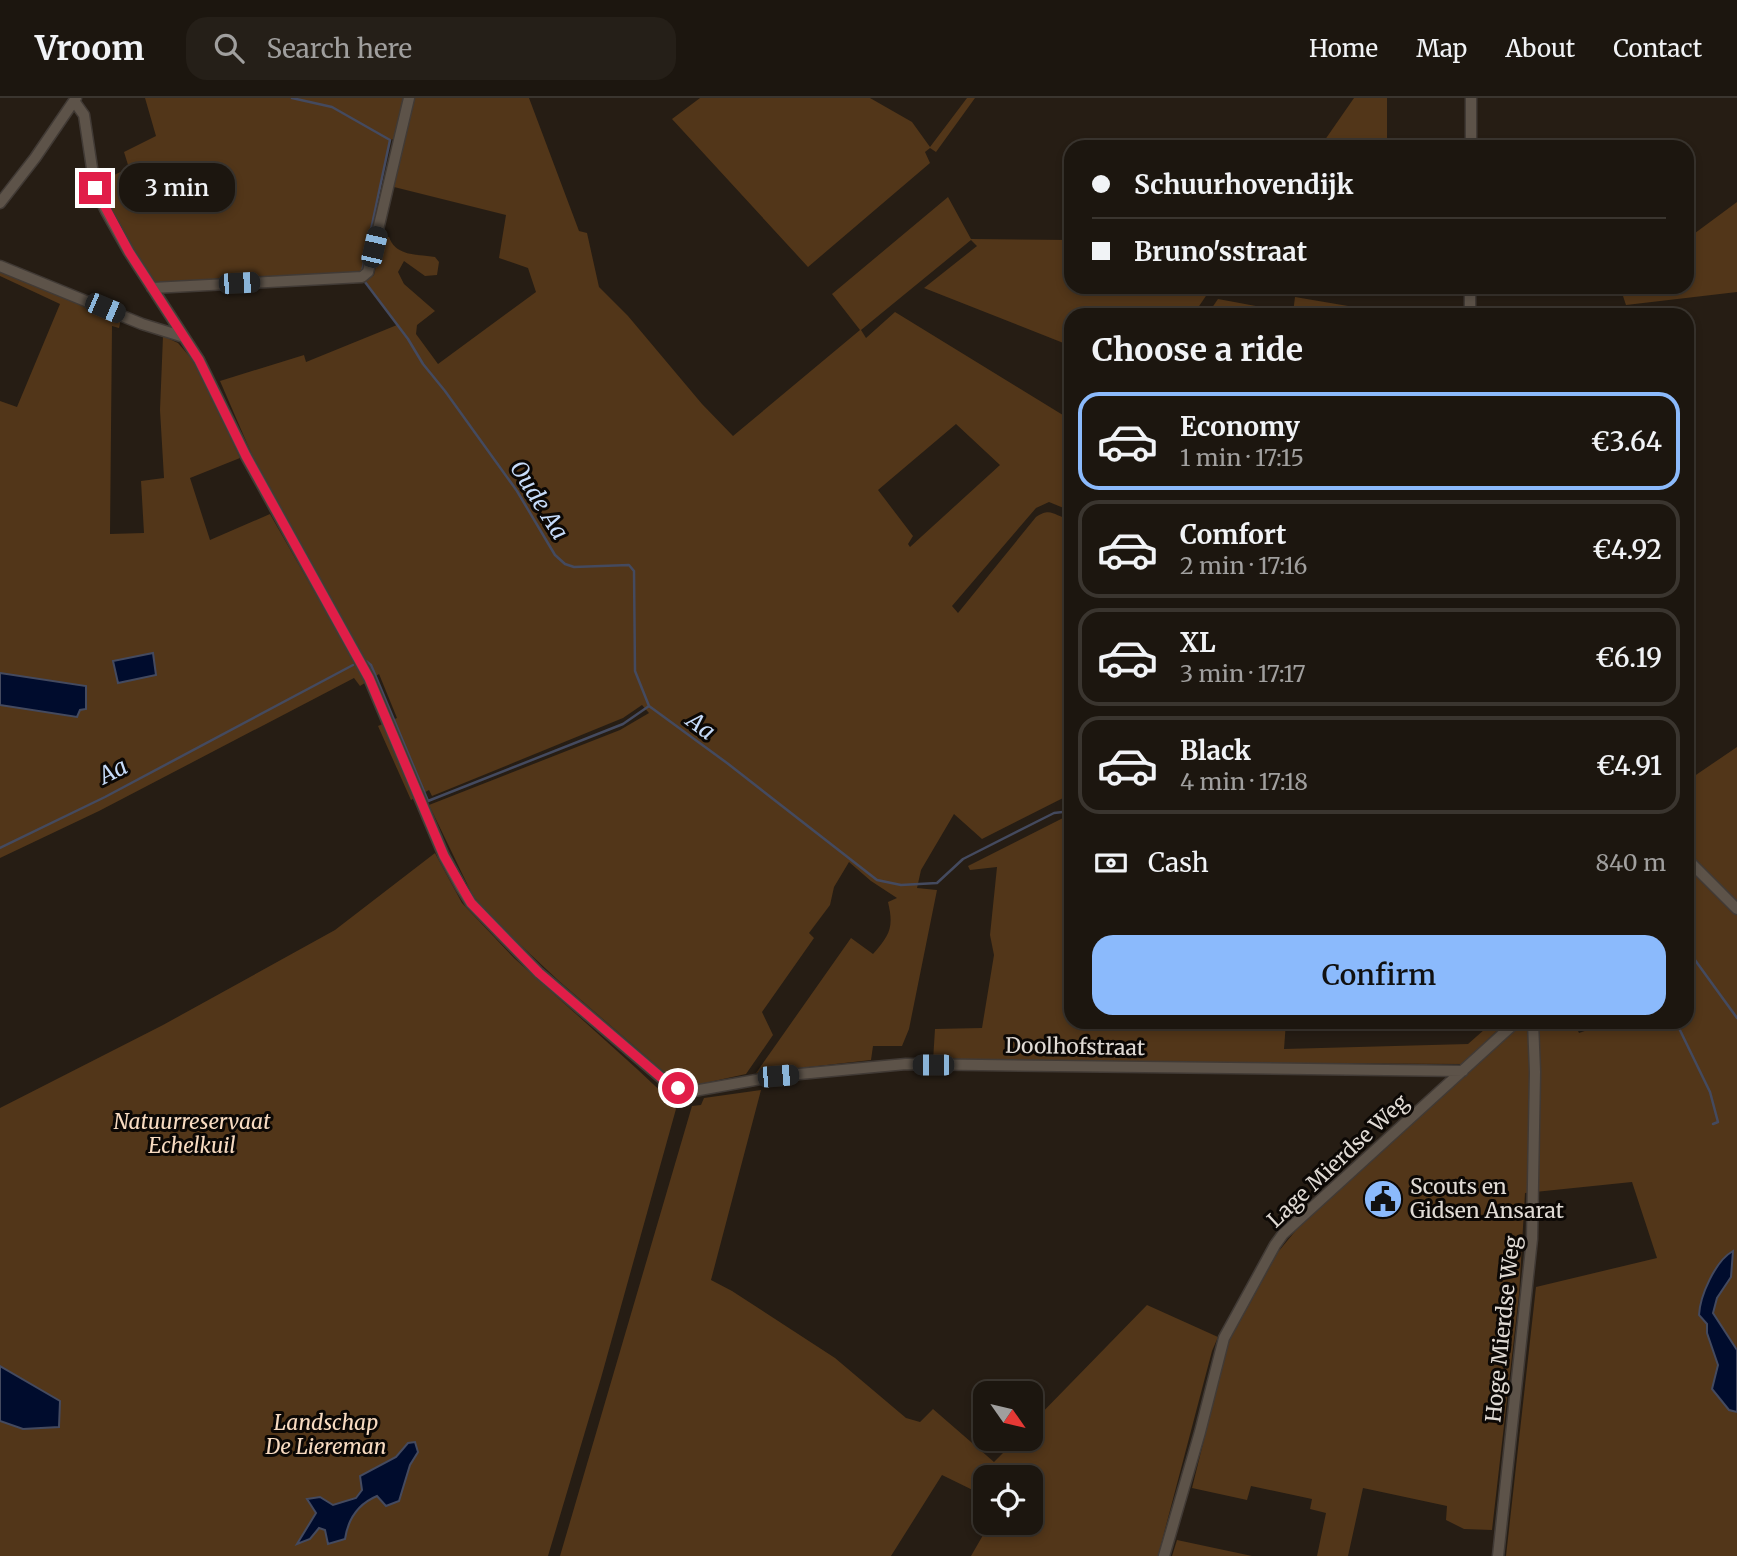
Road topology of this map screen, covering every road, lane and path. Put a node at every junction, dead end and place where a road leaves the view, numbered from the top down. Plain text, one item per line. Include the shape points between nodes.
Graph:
1 (409, 98) edge
2 (1471, 98) edge
3 (75, 100) edge
4 (1471, 140) edge
5 (0, 203) edge
6 (0, 266) edge
7 (152, 288) junction
8 (184, 337) junction
9 (1694, 866) edge
10 (1737, 909) edge
11 (1509, 1029) edge
12 (1533, 1029) edge
13 (1464, 1071) junction
14 (1164, 1556) edge
15 (1498, 1556) edge

1 - 7 street via 368,272 362,277
2 - 4 street
3 - 5 street
3 - 7 street via 84,115 95,188
6 - 8 street
7 - 8 street
8 - 13 street, Doolhofstraat via 369,678 444,856 471,903 539,973 664,1080 688,1092 778,1076 906,1064
9 - 10 street
11 - 13 street, Lage Mierdse Weg
12 - 15 street, Hoge Mierdse Weg via 1532,1239
13 - 14 street, Lage Mierdse Weg via 1275,1245 1224,1338

